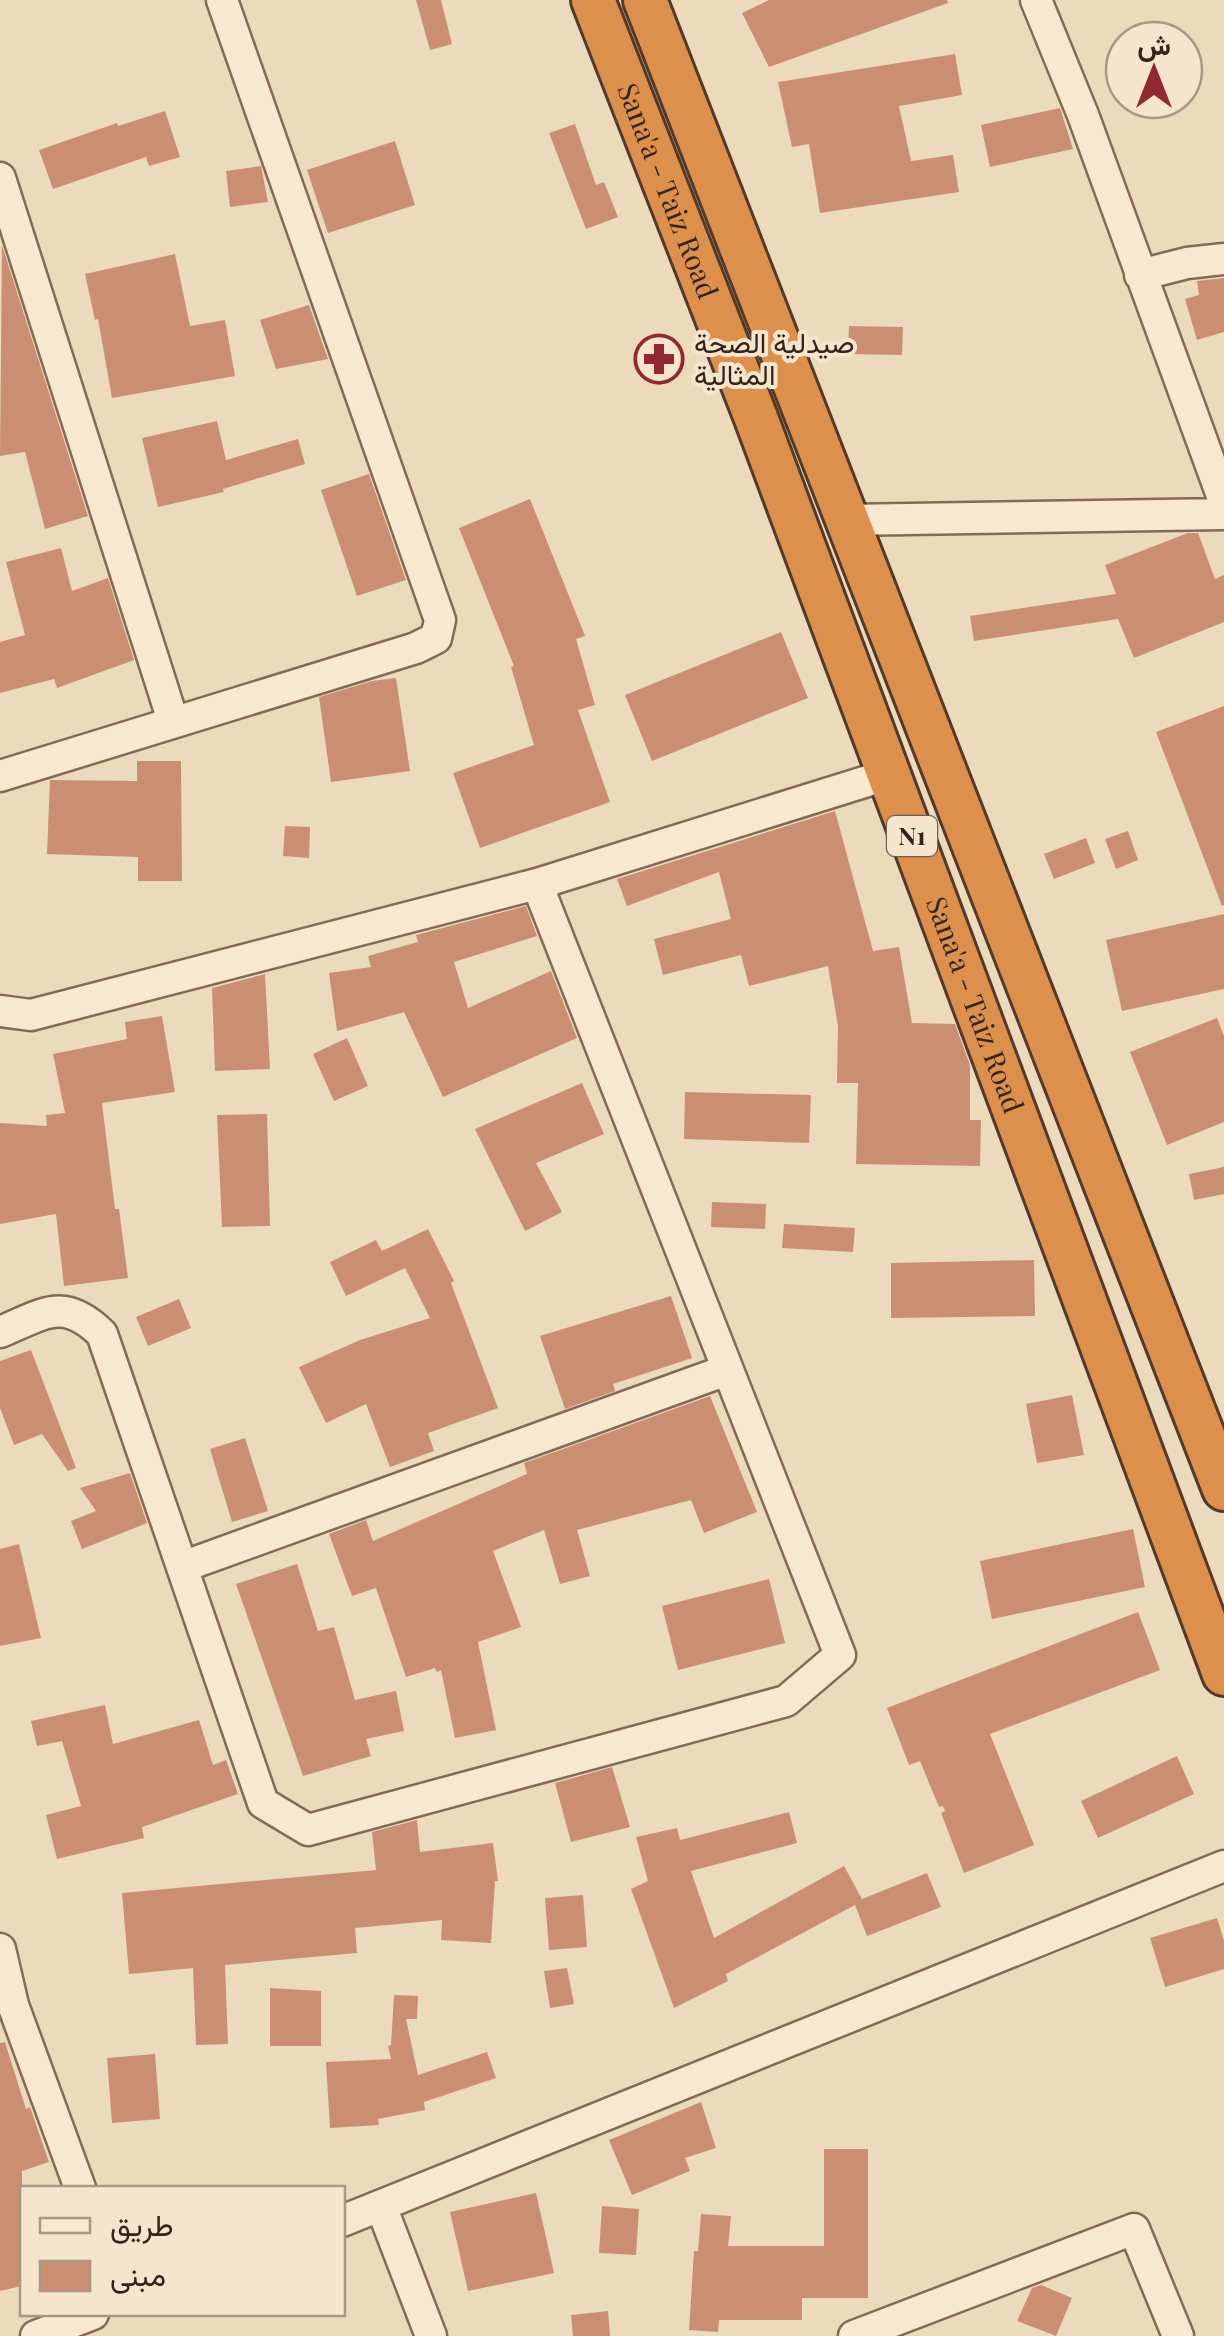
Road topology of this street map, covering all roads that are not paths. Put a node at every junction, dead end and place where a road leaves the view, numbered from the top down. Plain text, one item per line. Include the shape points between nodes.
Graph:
1 (222, 0) edge
2 (593, 0) edge
3 (645, 0) edge
4 (1036, 0) edge
5 (670, 62) junction
6 (623, 78) junction
7 (0, 178) edge
8 (1224, 259) edge
9 (1140, 274) junction
10 (1224, 501) edge
11 (1224, 514) edge
12 (845, 520) junction
13 (173, 721) junction
14 (890, 774) junction
15 (0, 776) edge
16 (537, 884) junction
17 (0, 1011) edge
18 (0, 1332) edge
19 (728, 1370) junction
20 (1224, 1489) edge
21 (182, 1567) junction
22 (1224, 1674) edge
23 (1224, 1866) edge
24 (0, 1949) edge
25 (6, 2008) edge
26 (79, 2186) edge
27 (381, 2206) junction
28 (345, 2220) edge
29 (88, 2316) edge
30 (36, 2336) edge
31 (432, 2336) edge
32 (854, 2336) edge
33 (1178, 2336) edge

1 - 13 street via 440,620 436,638 416,648
2 - 6 highway, Sana'a - Taiz Road / N1
3 - 5 highway, Sana'a - Taiz Road / N1
4 - 9 street
5 - 6 highway
5 - 12 highway, Sana'a - Taiz Road / N1
6 - 14 highway, Sana'a - Taiz Road / N1
7 - 13 street
8 - 9 street
9 - 10 street
11 - 12 street
12 - 20 highway, Sana'a - Taiz Road / N1
13 - 15 street
14 - 16 street
14 - 22 highway, Sana'a - Taiz Road / N1
16 - 17 street via 31,1015
16 - 19 street
18 - 21 street via 54,1310 82,1315 102,1334
19 - 21 street
19 - 21 street via 840,1656 786,1701 308,1830 263,1803
23 - 27 street
24 - 25 street
25 - 26 street
27 - 28 street
27 - 31 street
29 - 30 street
32 - 33 street via 1134,2229

